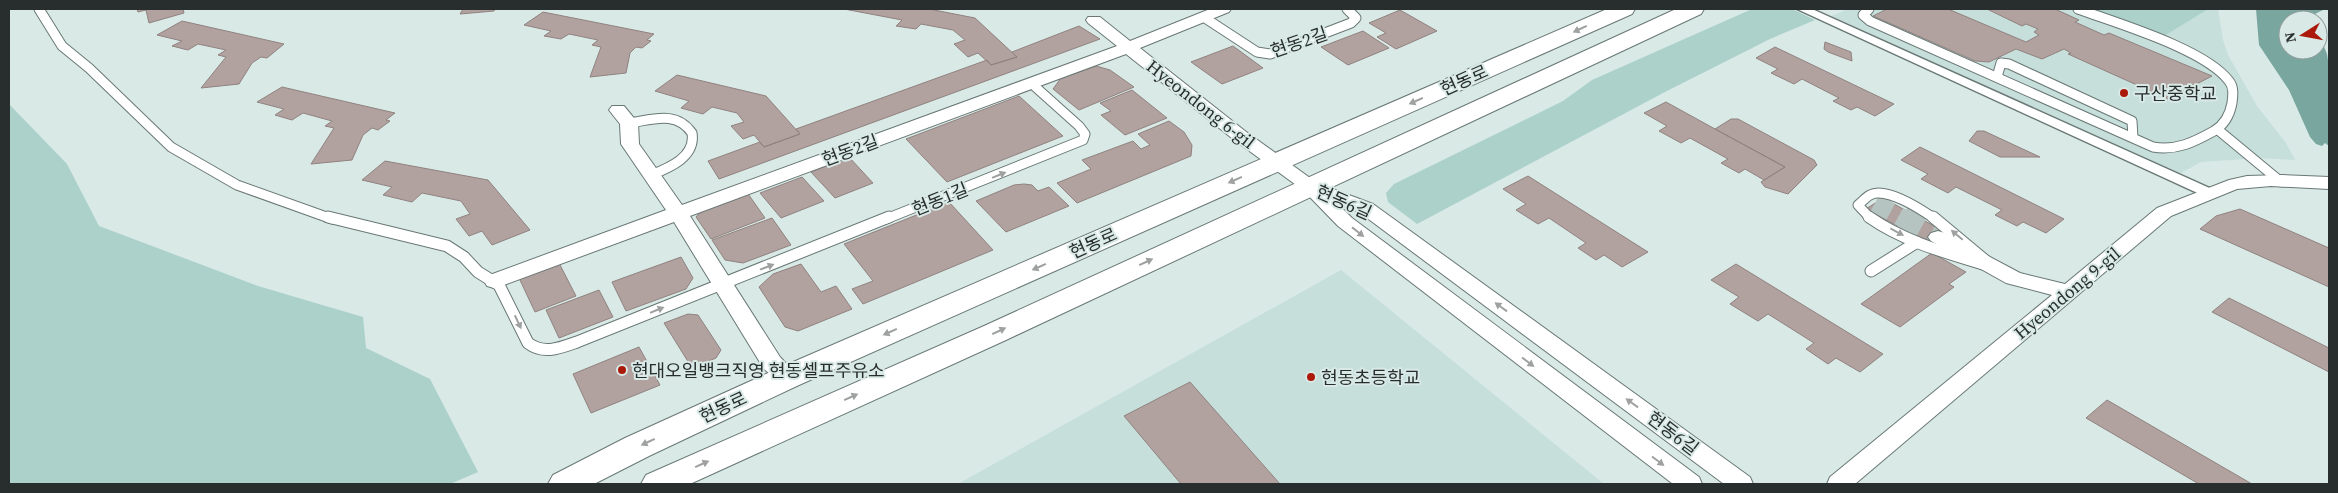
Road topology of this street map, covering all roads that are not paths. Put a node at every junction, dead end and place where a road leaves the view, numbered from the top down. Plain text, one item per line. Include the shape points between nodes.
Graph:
1 (38, 9) edge
2 (1223, 9) edge
3 (1347, 9) edge
4 (1624, 9) edge
5 (1693, 9) edge
6 (1803, 9) edge
7 (1869, 9) edge
8 (2078, 9) edge
9 (1205, 18) junction
10 (1094, 20) dead end
11 (1129, 47) junction
12 (1997, 78) junction
13 (1031, 83) junction
14 (623, 116) joint
15 (2217, 129) junction
16 (2133, 138) junction
17 (1276, 162) junction
18 (651, 175) junction
19 (2281, 182) junction
20 (2329, 184) edge
21 (1310, 186) junction
22 (2209, 193) junction
23 (678, 213) junction
24 (1938, 238) tunnel mouth
25 (1917, 242) junction
26 (1993, 267) junction
27 (1871, 271) dead end
28 (494, 280) junction
29 (722, 284) junction
30 (2068, 292) junction
31 (788, 377) junction
32 (565, 484) edge
33 (658, 484) edge
34 (1690, 484) edge
35 (1741, 484) edge
36 (1839, 484) edge

1 - 28 lane via 62,46 171,147 189,158 237,185 282,202 336,220 447,246 478,272
2 - 9 street, 현동2길
3 - 9 lane, 현동2길 via 1356,18 1352,23 1270,54 1257,52
4 -> 17 main road, 현동로
5 - 21 main road, 현동로
6 - 22 street
7 - 12 lane via 1863,15 1870,21
8 - 15 lane via 2178,49 2220,71 2234,90 2229,115
9 - 11 street, 현동2길
10 - 11 street, Hyeondong 6-gil
11 - 13 street, 현동2길
11 - 17 street, Hyeondong 6-gil
12 - 16 lane
12 - 16 lane via 2001,63 2009,64 2132,121
13 - 23 street, 현동2길
29 -> 13 lane, 현동1길 via 1083,140 1085,134 1079,126
14 - 18 street via 630,144
14 - 18 lane via 678,120 687,125 692,135 686,155 674,165
15 - 16 lane via 2182,148 2171,150 2153,147
15 - 19 lane
17 - 21 street, Hyeondong 6-gil
17 -> 31 main road, 현동로
18 - 23 street
19 - 20 street, Hyeondong 9-gil
19 - 22 street, Hyeondong 9-gil via 2238,184
33 -> 21 main road, 현동로 via 995,333
21 -> 34 street, 현동6길 via 1345,222
35 -> 21 street, 현동6길 via 1366,208
22 - 30 street, Hyeondong 9-gil via 2164,212
23 - 28 street, 현동2길
23 - 29 street
24 - 26 street
25 - 26 lane
26 -> 25 lane via 1940,222 1898,198 1871,194 1858,204 1867,216
25 - 27 lane
26 - 30 street via 2013,278
28 -> 29 lane, 현동1길 via 505,294 528,343 542,350 555,350 577,342
29 - 31 street via 772,363
30 - 36 street, Hyeondong 9-gil
31 -> 32 main road, 현동로

